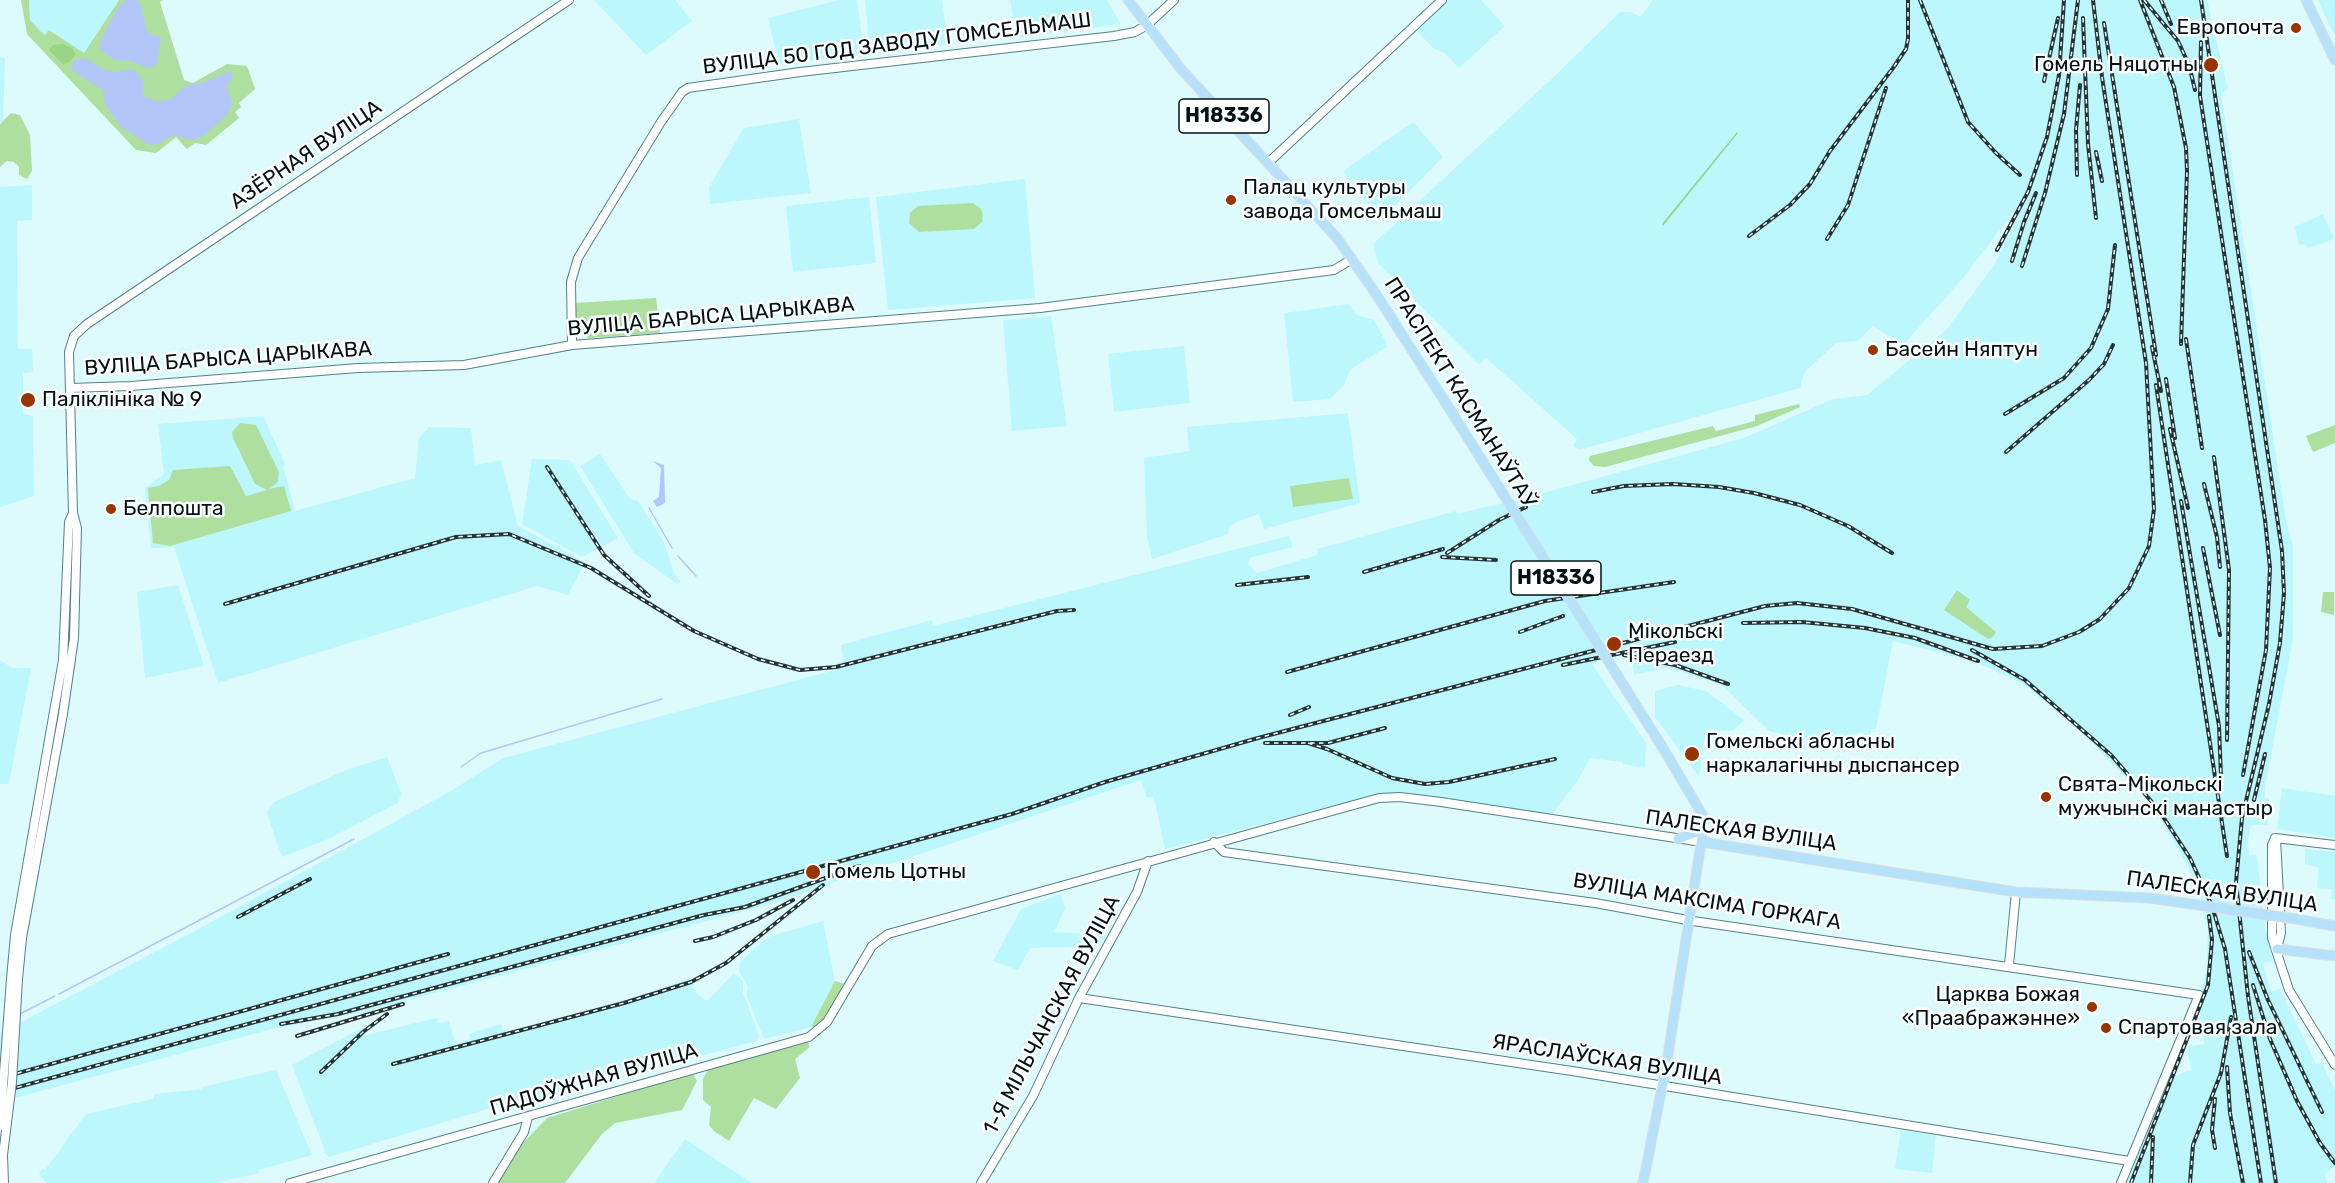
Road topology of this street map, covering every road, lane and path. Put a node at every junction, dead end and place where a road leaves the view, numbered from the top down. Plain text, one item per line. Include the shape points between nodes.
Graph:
1 (569, 0) edge
2 (1128, 0) edge
3 (1174, 0) edge
4 (1442, 0) edge
5 (2306, 0) edge
6 (1147, 25) junction
7 (2335, 60) edge
8 (1268, 164) junction
9 (1352, 259) junction
10 (572, 345) junction
11 (70, 388) junction
12 (1703, 820) junction
13 (2275, 838) junction
14 (2288, 838) junction
15 (1678, 839) junction
16 (1214, 842) junction
17 (1702, 842) junction
18 (2335, 845) edge
19 (2278, 851) junction
20 (1148, 861) junction
21 (2275, 888) junction
22 (2016, 891) junction
23 (1689, 919) junction
24 (2335, 926) edge
25 (2277, 949) junction
26 (2335, 956) edge
27 (2009, 966) junction
28 (14, 979) junction
29 (1079, 998) junction
30 (2335, 1065) edge
31 (1662, 1087) junction
32 (528, 1117) junction
33 (0, 1126) edge
34 (2129, 1161) junction
35 (4, 1183) edge
36 (290, 1183) edge
37 (493, 1183) edge
38 (981, 1183) edge
39 (1643, 1183) edge
40 (2121, 1183) edge

1 - 11 street, АЗЁРНАЯ ВУЛІЦА via 87,324 69,346
2 - 6 main road, ПРАСПЕКТ КАСМАНАЎТАЎ / Н18336
3 - 6 street
4 - 8 street
5 - 7 main road
6 - 8 main road, ПРАСПЕКТ КАСМАНАЎТАЎ / Н18336 via 1181,69
6 - 10 street, ВУЛІЦА 50 ГОД ЗАВОДУ ГОМСЕЛЬМАШ via 1114,36 688,88 662,122 578,258 571,282
8 - 9 main road, ПРАСПЕКТ КАСМАНАЎТАЎ / Н18336
9 - 10 street, ВУЛІЦА БАРЫСА ЦАРЫКАВА via 1334,270 1040,308
9 - 12 main road, ПРАСПЕКТ КАСМАНАЎТАЎ / Н18336, bridge via 1664,748
10 - 11 street, ВУЛІЦА БАРЫСА ЦАРЫКАВА via 464,365 365,367
11 - 28 street via 73,513 77,528 67,693 40,813
12 - 15 main road via 1693,833
12 - 17 main road, ПРАСПЕКТ КАСМАНАЎТАЎ / Н18336
13 - 14 street
13 - 19 street
13 - 21 street
14 - 18 street
14 - 19 street
15 - 16 street, ПАЛЕСКАЯ ВУЛІЦА via 1394,796
15 - 17 street, ПАЛЕСКАЯ ВУЛІЦА
16 - 20 street, ПАЛЕСКАЯ ВУЛІЦА
16 - 23 street, ВУЛІЦА МАКСІМА ГОРКАГА via 1224,852
17 - 22 main road, ПАЛЕСКАЯ ВУЛІЦА
17 - 23 main road, ПРАСПЕКТ КАСМАНАЎТАЎ
19 - 21 street
20 - 29 street, 1-Я МІЛЬЧАНСКАЯ ВУЛІЦА via 1137,892
20 - 32 street, ПАДОЎЖНАЯ ВУЛІЦА via 888,934 875,942 827,1022 809,1037
21 - 25 street via 2281,933
22 - 24 main road, ПАЛЕСКАЯ ВУЛІЦА, bridge via 2149,898
22 - 27 street
23 - 27 street, ВУЛІЦА МАКСІМА ГОРКАГА
23 - 31 main road, ПРАСПЕКТ КАСМАНАЎТАЎ
25 - 26 main road
25 - 30 street via 2289,990
27 - 34 street, ВУЛІЦА МАКСІМА ГОРКАГА via 2199,995
28 - 33 street, bridge
28 - 35 street, bridge via 12,1082 3,1155
29 - 31 street, ЯРАСЛАЎСКАЯ ВУЛІЦА
29 - 38 street, 1-Я МІЛЬЧАНСКАЯ ВУЛІЦА via 1033,1096
31 - 34 street, ЯРАСЛАЎСКАЯ ВУЛІЦА
31 - 39 main road, ПРАСПЕКТ КАСМАНАЎТАЎ
32 - 36 street, ПАДОЎЖНАЯ ВУЛІЦА
32 - 37 street via 524,1132
34 - 40 street

